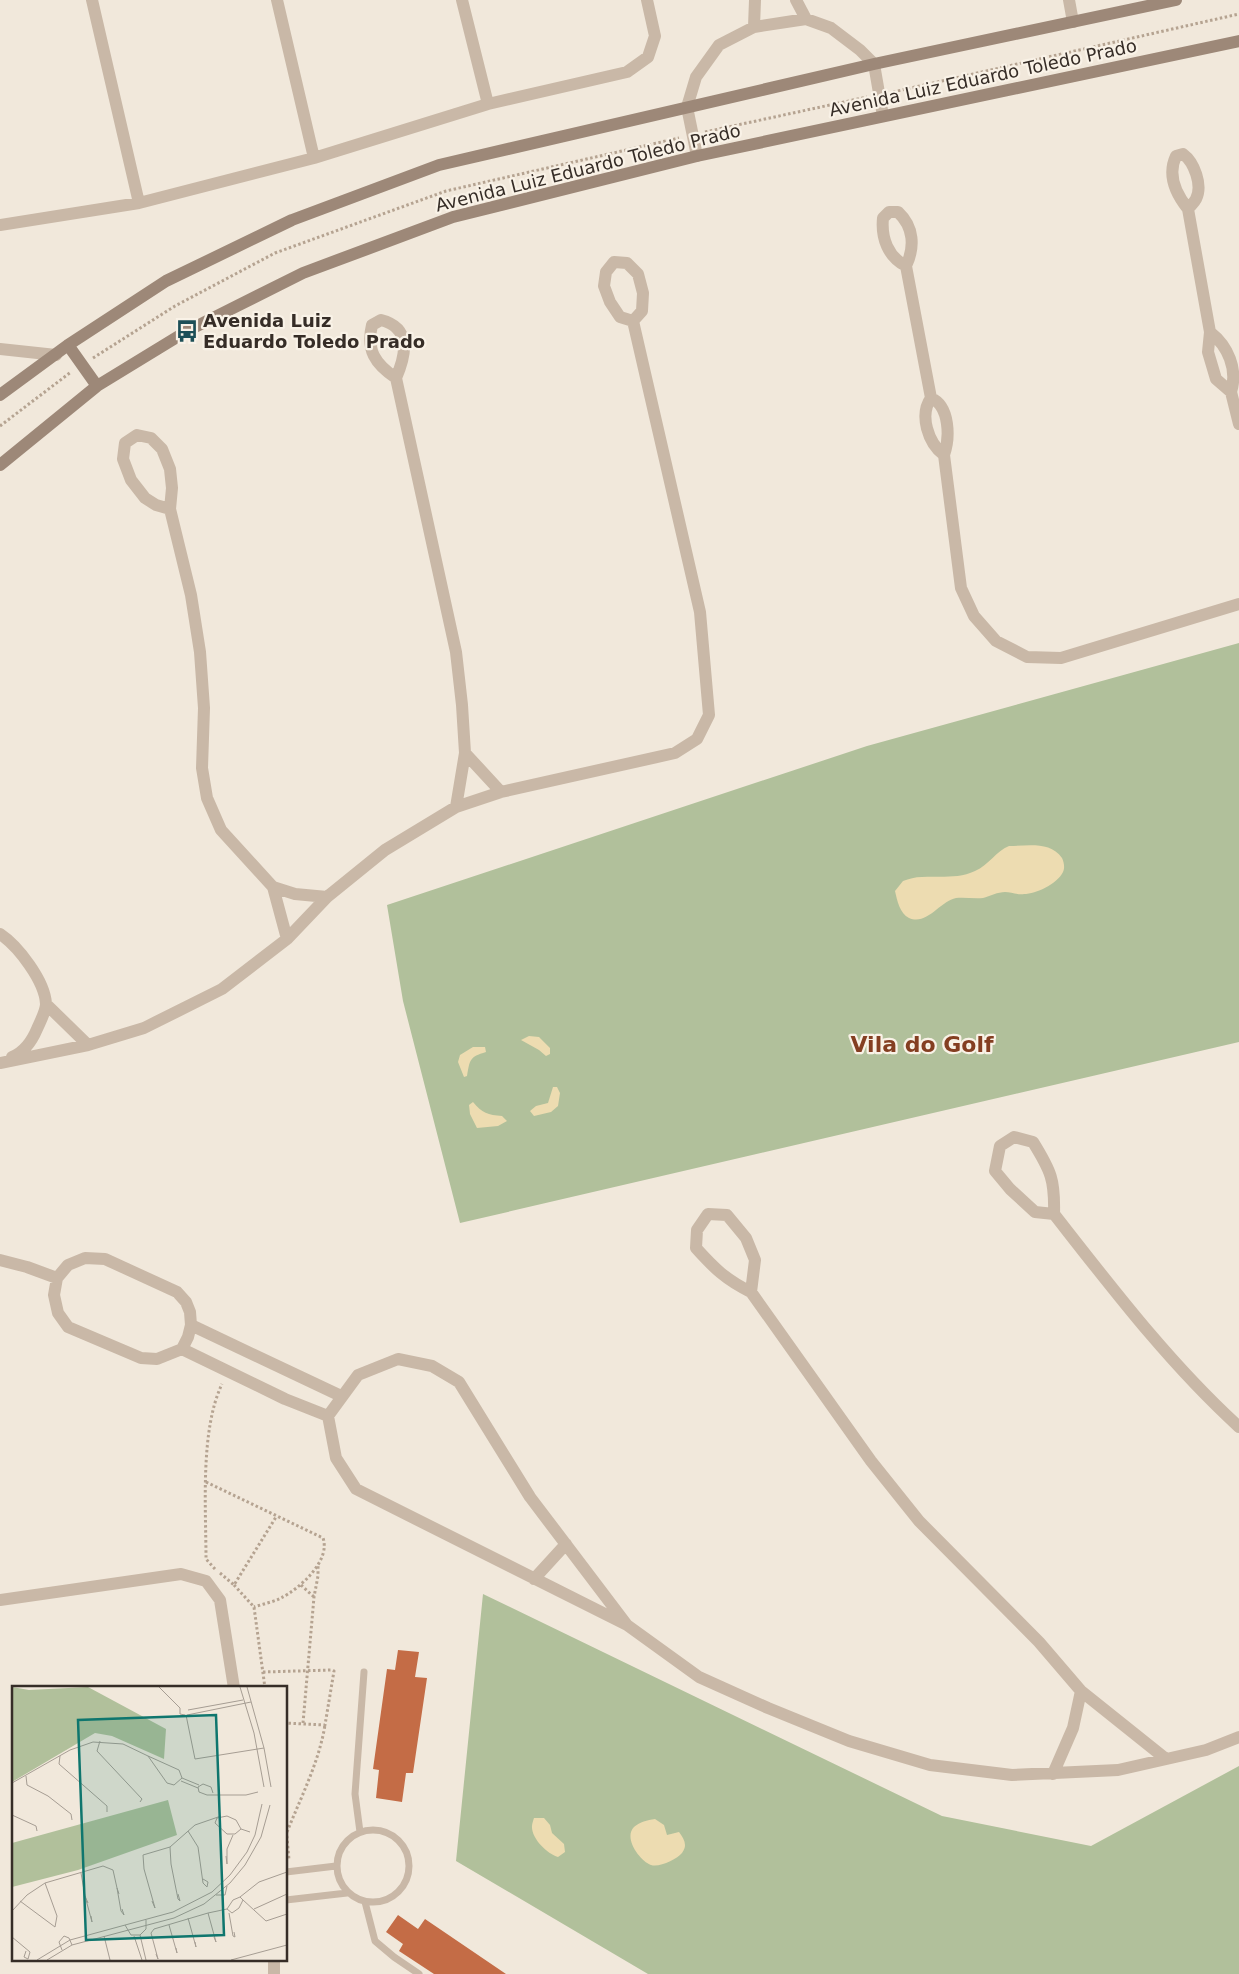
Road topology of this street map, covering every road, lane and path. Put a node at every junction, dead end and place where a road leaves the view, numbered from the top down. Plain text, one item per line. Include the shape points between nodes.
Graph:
1 (92, 0) edge
2 (277, 0) edge
3 (462, 0) edge
4 (647, 0) edge
5 (755, 0) edge
6 (796, 0) edge
7 (1069, 0) edge
8 (1176, 0) edge
9 (806, 19) junction
10 (1073, 22) junction
11 (754, 27) junction
12 (1239, 41) edge
13 (874, 64) junction
14 (488, 104) junction
15 (687, 107) junction
16 (884, 116) junction
17 (697, 156) junction
18 (314, 158) junction
19 (139, 203) junction
20 (1188, 209) dead end
21 (0, 225) edge
22 (906, 266) dead end
23 (633, 321) dead end
24 (1210, 332) junction
25 (68, 345) junction
26 (0, 349) edge
27 (56, 355) junction
28 (396, 378) dead end
29 (97, 386) junction
30 (1231, 392) junction
31 (0, 395) edge
32 (931, 398) junction
33 (1239, 424) edge
34 (944, 455) junction
35 (0, 465) edge
36 (170, 509) junction
37 (1239, 604) edge
38 (465, 753) junction
39 (501, 792) junction
40 (456, 808) junction
41 (273, 887) junction
42 (326, 897) junction
43 (0, 934) edge
44 (287, 939) junction
45 (46, 1004) junction
46 (88, 1045) junction
47 (0, 1062) edge
48 (1054, 1214) junction
49 (0, 1260) edge
50 (57, 1278) junction
51 (751, 1292) junction
52 (191, 1325) junction
53 (182, 1349) junction
54 (228, 1371) junction
55 (341, 1396) junction
56 (328, 1416) junction
57 (1239, 1427) edge
58 (206, 1482) junction
59 (276, 1516) junction
60 (566, 1544) junction
61 (318, 1566) junction
62 (534, 1579) junction
63 (234, 1585) junction
64 (302, 1585) junction
65 (314, 1597) junction
66 (0, 1600) edge
67 (254, 1607) junction
68 (628, 1625) junction
69 (308, 1670) junction
70 (263, 1672) junction
71 (364, 1672) dead end
72 (234, 1686) edge
73 (265, 1686) edge
74 (1081, 1691) junction
75 (288, 1723) edge
76 (303, 1723) junction
77 (325, 1725) junction
78 (1239, 1737) edge
79 (1166, 1759) junction
80 (1054, 1774) junction
81 (288, 1830) edge
82 (360, 1832) junction
83 (336, 1866) junction
84 (288, 1872) edge
85 (347, 1893) junction
86 (288, 1900) edge
87 (365, 1902) junction
88 (419, 1974) edge

1 - 19 street
2 - 18 street
3 - 14 street
4 - 14 street via 655,36 648,57 627,72
5 - 11 street
6 - 9 street
7 - 10 street
8 - 10 main road, Avenida Luiz Eduardo Toledo Prado
9 - 11 street
9 - 13 street via 831,28
10 - 13 main road, Avenida Luiz Eduardo Toledo Prado
11 - 15 street via 719,44 696,77
12 - 16 main road, Avenida Luiz Eduardo Toledo Prado
13 - 15 main road, Avenida Luiz Eduardo Toledo Prado
13 - 16 street
14 - 18 street
15 - 17 street
15 - 25 main road, Avenida Luiz Eduardo Toledo Prado via 439,165 292,220 166,281
16 - 17 main road, Avenida Luiz Eduardo Toledo Prado
17 - 29 main road, Avenida Luiz Eduardo Toledo Prado via 453,216 303,273 187,331
18 - 19 street
19 - 21 street
20 - 24 street
22 - 32 street
23 - 39 street via 700,612 709,715 697,739 675,752
24 - 30 street via 1208,352 1216,378
24 - 30 street via 1227,349 1234,382
25 - 27 main road, Avenida Luiz Eduardo Toledo Prado
25 - 29 main road
26 - 27 street
27 - 31 main road, Avenida Luiz Eduardo Toledo Prado
28 - 38 street via 456,652
29 - 35 main road, Avenida Luiz Eduardo Toledo Prado
30 - 33 street
32 - 34 street via 941,406 949,435
32 - 34 street via 925,413 931,440
34 - 37 street via 961,588 974,616 996,641 1027,656 1061,658
36 - 36 street via 170,469 162,449 151,438 137,435 125,443 123,459 131,480 145,498
36 - 41 street via 192,595 200,652 204,708 202,768 207,798 221,830
38 - 39 street
38 - 40 street
39 - 40 street
40 - 42 street via 385,850
41 - 42 street via 295,894
41 - 44 street
42 - 44 street
43 - 45 street via 36,973
44 - 46 street via 222,989 144,1028
45 - 46 street
45 - 47 street via 35,1034 22,1053
46 - 47 street
48 - 48 street via 1055,1190 1050,1168 1034,1142 1014,1136 1000,1146 995,1171 1035,1212
48 - 57 street via 1146,1330
49 - 50 street
50 - 52 street via 68,1264 86,1258 105,1259 177,1292 186,1302
50 - 53 street via 54,1295 58,1313 68,1327 141,1358 157,1359
51 - 51 street via 755,1260 746,1238 727,1215 708,1214 697,1230 696,1248 732,1282
51 - 74 street via 871,1461 920,1522 1039,1642
52 - 53 street
52 - 55 street
53 - 54 street
54 - 56 street
54 - 58 path via 210,1422
55 - 56 street
55 - 60 street via 358,1375 398,1360 432,1366 459,1382 530,1497
56 - 62 street via 336,1458 356,1489
58 - 59 path
58 - 63 path via 206,1559
59 - 61 path via 323,1538 324,1549
59 - 63 path
60 - 62 street
60 - 68 street
61 - 64 path
61 - 65 path
62 - 68 street
63 - 67 path
64 - 65 path
64 - 67 path via 280,1599
65 - 69 path
66 - 72 street via 181,1574 206,1581 220,1600
67 - 70 path
68 - 80 street via 700,1677 849,1741 930,1765 1012,1775
69 - 70 path
69 - 76 path
69 - 77 path via 334,1671
70 - 73 path
71 - 82 lane via 355,1794
74 - 79 street
74 - 80 street via 1073,1728
75 - 76 path
76 - 77 path
77 - 81 path via 314,1766
78 - 79 street via 1206,1750
79 - 80 street via 1118,1770
82 - 83 lane via 343,1845
82 - 87 lane via 384,1832 395,1838 408,1858 409,1870 399,1892 378,1903
83 - 84 lane
83 - 85 lane via 341,1885
85 - 86 lane
85 - 87 lane
87 - 88 lane via 375,1940

